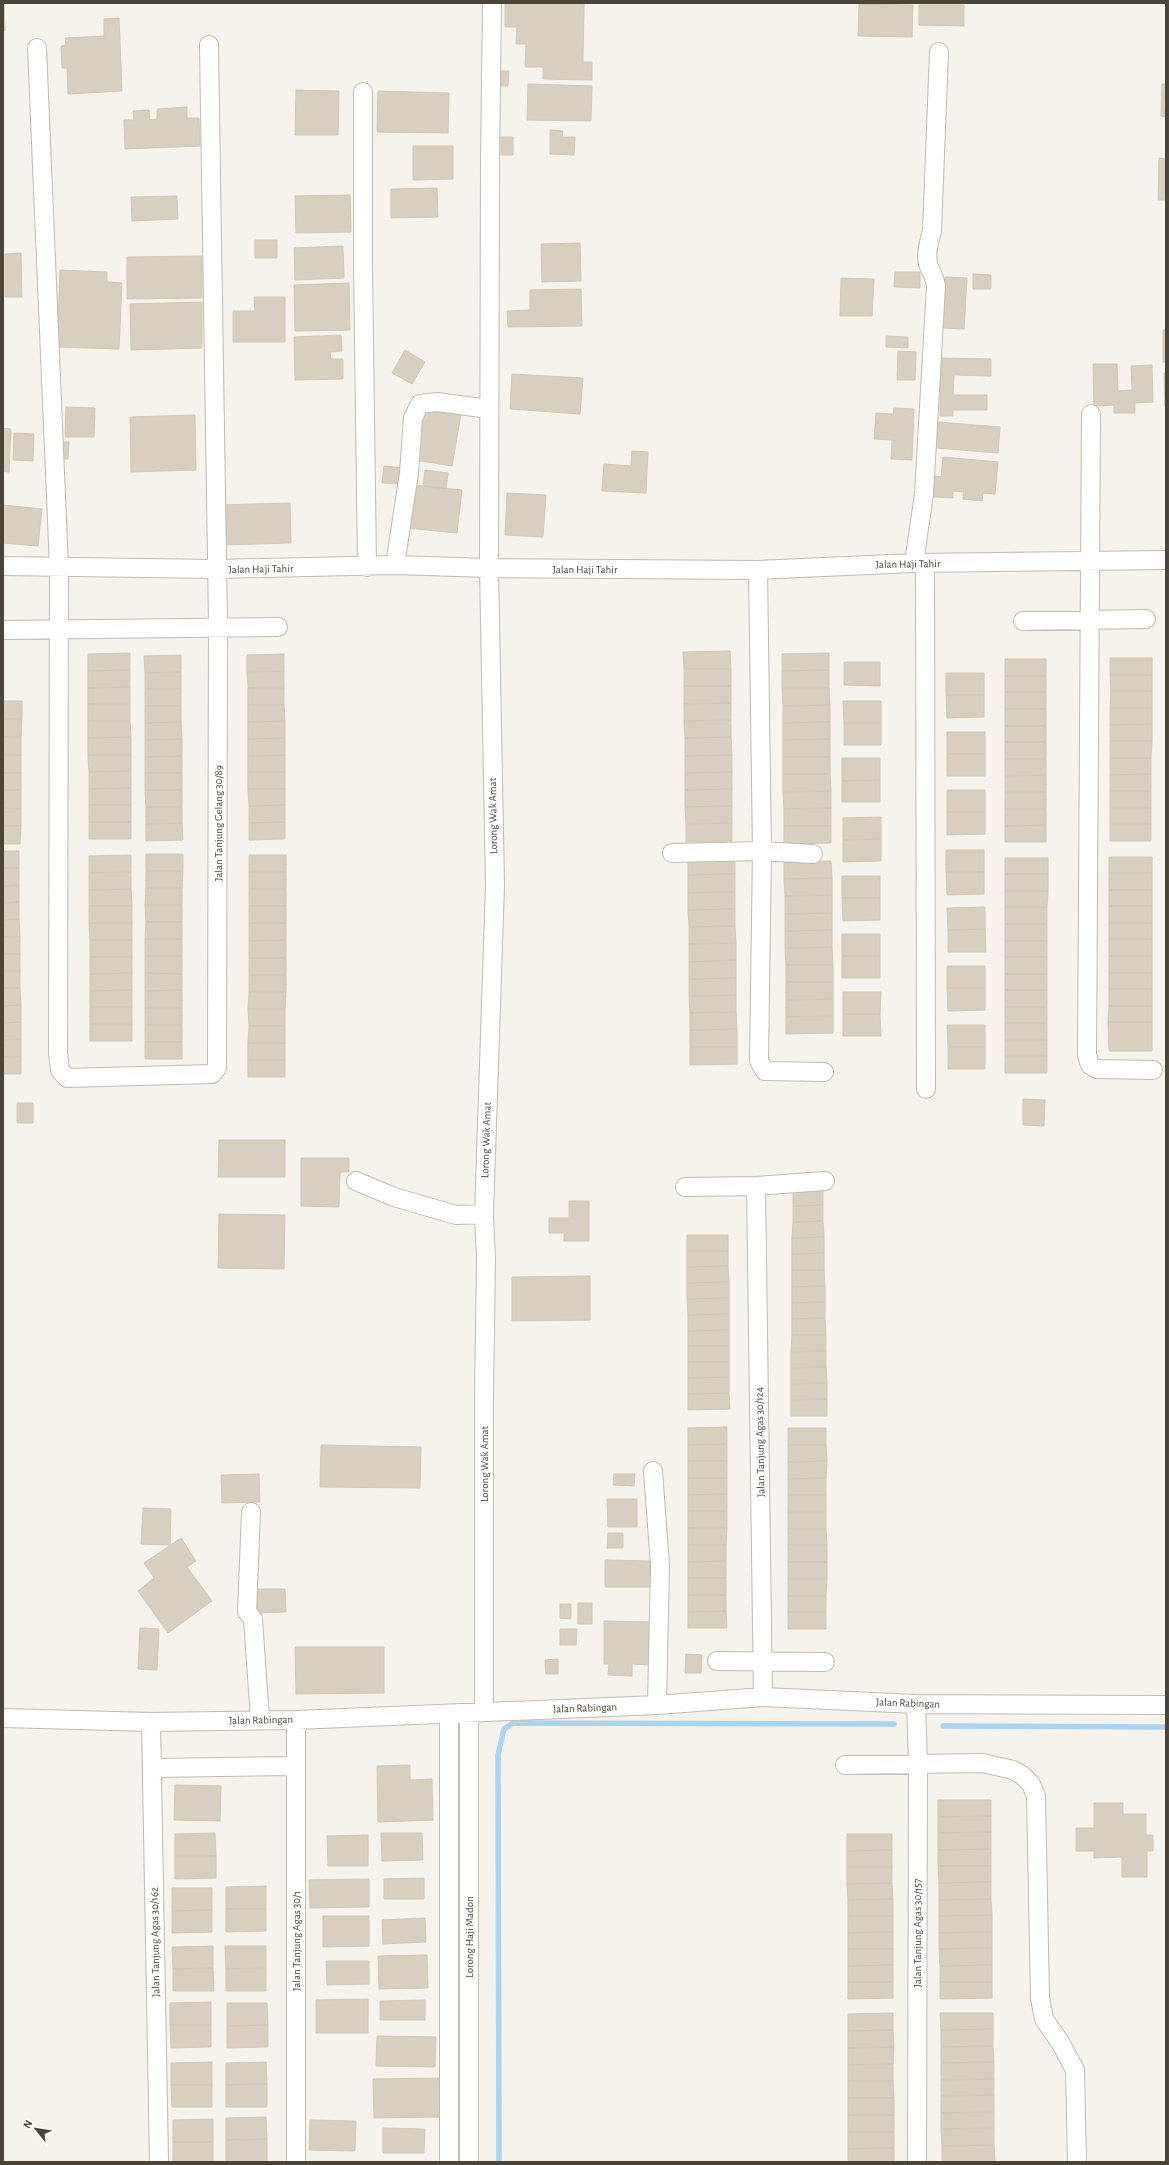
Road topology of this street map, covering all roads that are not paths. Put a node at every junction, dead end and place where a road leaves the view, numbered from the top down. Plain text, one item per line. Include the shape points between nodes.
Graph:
1 (492, 3) edge
2 (209, 45) dead end
3 (37, 48) dead end
4 (939, 52) dead end
5 (363, 92) dead end
6 (489, 409) junction
7 (1091, 414) dead end
8 (1166, 560) edge
9 (1091, 562) junction
10 (920, 563) junction
11 (394, 565) junction
12 (3, 566) edge
13 (59, 567) junction
14 (367, 567) junction
15 (489, 568) junction
16 (216, 569) junction
17 (758, 570) junction
18 (1146, 619) dead end
19 (1090, 620) junction
20 (1023, 621) dead end
21 (278, 627) dead end
22 (218, 628) junction
23 (3, 630) edge
24 (59, 630) junction
25 (762, 851) junction
26 (672, 853) dead end
27 (813, 854) dead end
28 (1153, 1070) dead end
29 (824, 1072) dead end
30 (926, 1089) dead end
31 (356, 1181) dead end
32 (825, 1181) dead end
33 (756, 1186) junction
34 (685, 1187) dead end
35 (484, 1214) junction
36 (653, 1471) dead end
37 (251, 1512) dead end
38 (717, 1661) dead end
39 (763, 1661) junction
40 (825, 1662) dead end
41 (763, 1697) junction
42 (916, 1704) junction
43 (657, 1705) junction
44 (1166, 1705) edge
45 (477, 1713) junction
46 (449, 1714) junction
47 (3, 1718) edge
48 (260, 1719) junction
49 (296, 1720) junction
50 (151, 1722) junction
51 (918, 1764) junction
52 (845, 1765) dead end
53 (295, 1766) junction
54 (152, 1768) junction
55 (159, 2162) edge
56 (296, 2162) edge
57 (449, 2162) edge
58 (468, 2162) edge
59 (916, 2162) edge
60 (1077, 2162) edge

1 - 6 street, Lorong Wak Amat
2 - 16 street, Jalan Tanjung Gelang 30/89
3 - 13 street
4 - 10 street via 932,231 927,254 936,286
5 - 14 street
6 - 11 street via 437,402 420,404 413,418 409,473
6 - 15 street, Lorong Wak Amat
7 - 9 street
8 - 9 street, Jalan Haji Tahir
9 - 10 street, Jalan Haji Tahir
9 - 19 street
10 - 17 street, Jalan Haji Tahir
10 - 30 street
11 - 14 street, Jalan Haji Tahir
11 - 15 street, Jalan Haji Tahir
12 - 13 street, Jalan Haji Tahir
13 - 16 street, Jalan Haji Tahir
13 - 24 street
14 - 16 street, Jalan Haji Tahir
15 - 17 street, Jalan Haji Tahir
15 - 35 street, Lorong Wak Amat via 495,884
16 - 22 street, Jalan Tanjung Gelang 30/89
17 - 25 street
18 - 19 street
19 - 20 street
19 - 28 street via 1087,1056 1090,1064 1097,1069
21 - 22 street
22 - 24 street
22 - 24 street, Jalan Tanjung Gelang 30/89 via 217,1068 212,1074 67,1078 60,1070 58,1045
23 - 24 street
25 - 26 street
25 - 27 street
25 - 29 street via 759,1061 765,1071
31 - 35 street via 394,1197 456,1215
32 - 33 street
33 - 34 street
33 - 39 street, Jalan Tanjung Agas 30/124
35 - 45 street, Lorong Wak Amat via 486,1258
36 - 43 street via 660,1565
37 - 48 street via 247,1612 253,1619
38 - 39 street
39 - 40 street
39 - 41 street, Jalan Tanjung Agas 30/124
41 - 42 street, Jalan Rabingan
41 - 43 street, Jalan Rabingan
42 - 44 street, Jalan Rabingan
42 - 51 street, Jalan Tanjung Agas 30/157
43 - 45 street, Jalan Rabingan
45 - 46 street, Jalan Rabingan
45 - 58 street, Lorong Haji Madon
46 - 49 street, Jalan Rabingan
46 - 57 street
47 - 50 street, Jalan Rabingan
48 - 49 street, Jalan Rabingan
48 - 50 street, Jalan Rabingan
49 - 53 street, Jalan Tanjung Agas 30/1
50 - 54 street, Jalan Tanjung Agas 30/162
51 - 52 street
51 - 59 street, Jalan Tanjung Agas 30/157
51 - 60 street via 983,1763 1013,1770 1031,1784 1036,1796 1040,1998 1044,2019 1075,2070
53 - 54 street
53 - 56 street, Jalan Tanjung Agas 30/1
54 - 55 street, Jalan Tanjung Agas 30/162

